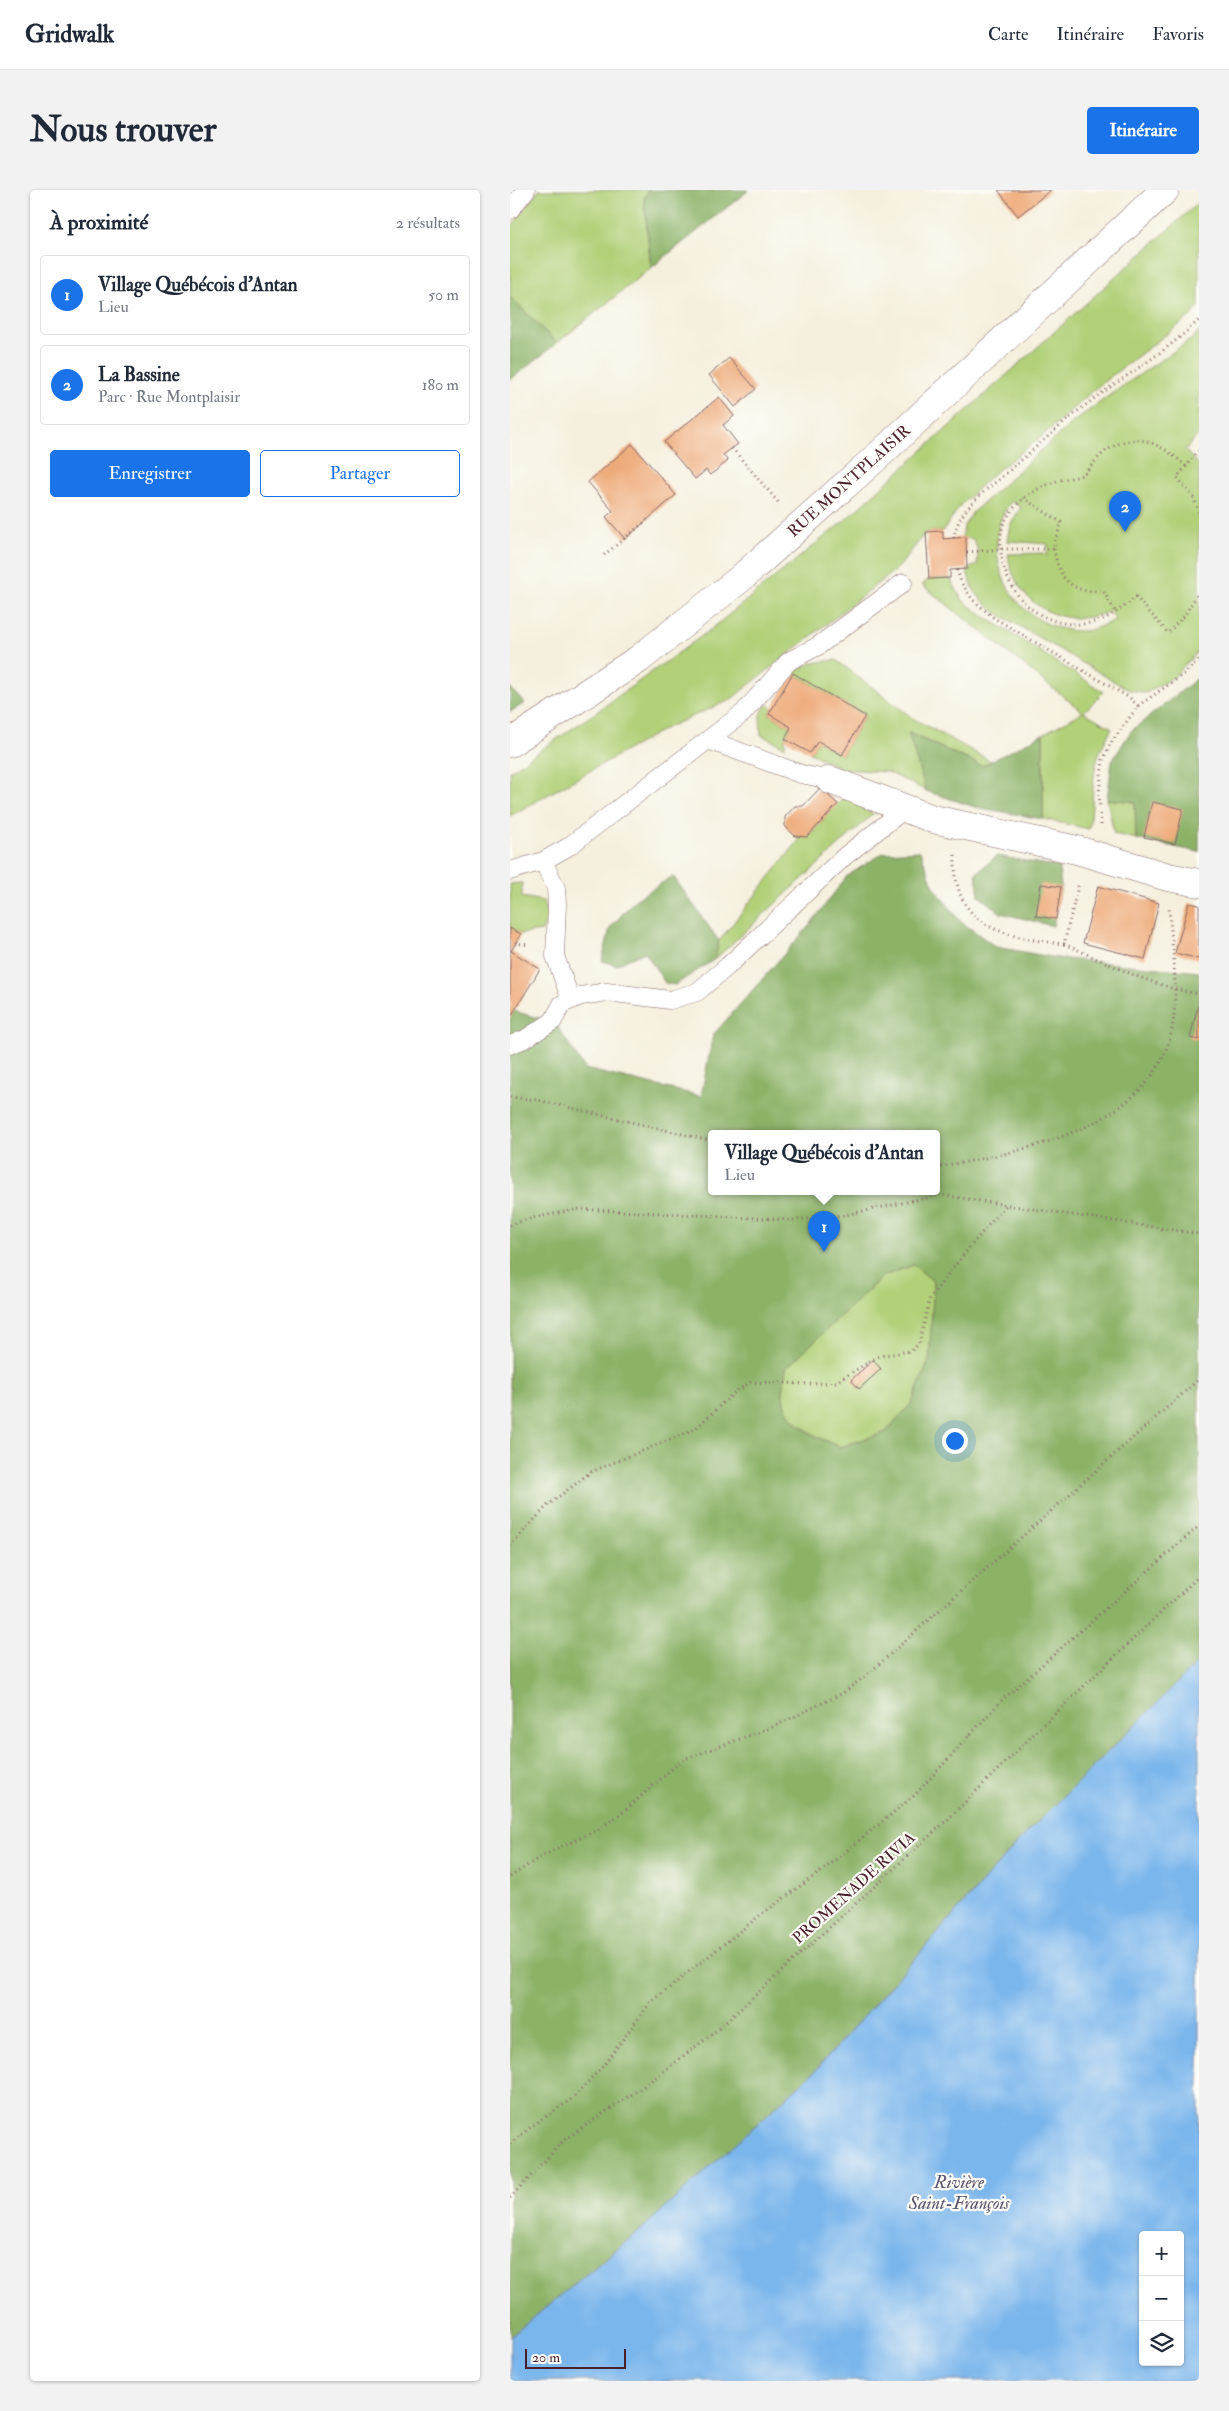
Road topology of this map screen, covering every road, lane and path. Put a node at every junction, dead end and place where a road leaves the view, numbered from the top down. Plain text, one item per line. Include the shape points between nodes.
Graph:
1 (526, 190) edge
2 (1165, 190) edge
3 (510, 210) edge
4 (1199, 320) edge
5 (732, 448) dead end
6 (1199, 451) edge
7 (1186, 466) junction
8 (1023, 498) junction
9 (1199, 512) edge
10 (647, 520) dead end
11 (799, 527) junction
12 (954, 538) dead end
13 (1001, 549) junction
14 (1054, 549) junction
15 (967, 552) dead end
16 (604, 555) dead end
17 (957, 570) dead end
18 (903, 583) dead end
19 (1199, 592) edge
20 (1116, 613) junction
21 (1199, 660) edge
22 (1138, 706) junction
23 (708, 740) junction
24 (510, 743) edge
25 (830, 780) joint
26 (906, 808) junction
27 (956, 824) junction
28 (1095, 856) junction
29 (543, 861) junction
30 (510, 871) edge
31 (1168, 877) junction
32 (1199, 883) edge
33 (1064, 944) junction
34 (1174, 990) junction
35 (1199, 994) edge
36 (571, 1000) junction
37 (510, 1044) edge
38 (510, 1097) edge
39 (708, 1140) edge
40 (940, 1166) edge
41 (940, 1195) joint
42 (1006, 1205) junction
43 (510, 1225) edge
44 (1199, 1234) edge
45 (1199, 1379) edge
46 (1199, 1526) edge
47 (510, 1546) edge
48 (1199, 1576) edge
49 (510, 1877) edge
50 (510, 2144) edge
51 (510, 2198) edge

1 - 3 lane
2 - 11 street, RUE MONTPLAISIR
4 - 12 path via 1176,342 1061,425 976,500 962,516
5 - 11 path
6 - 7 path
7 - 8 path via 1166,448 1148,440 1128,441 1109,449 1084,475 1058,481
7 - 9 path via 1177,477 1194,498
8 - 13 path via 1004,523
8 - 14 path via 1062,523
10 - 16 path
11 - 24 street, RUE MONTPLAISIR via 740,579 639,659
13 - 14 path
13 - 15 path
13 - 20 path via 1003,570 1016,595 1032,610 1058,622 1083,624
14 - 20 path via 1062,577 1073,587 1103,592
17 - 22 path via 972,599 994,618 1130,698
18 - 23 lane via 818,646 789,661 743,713
19 - 20 path via 1168,633 1136,597
21 - 22 path
22 - 28 path via 1103,760
23 - 25 lane via 801,774
23 - 29 lane via 568,847
25 - 26 street
26 - 27 street
26 - 36 lane via 845,856 697,992 670,1000 607,992
27 - 28 street
27 - 33 path via 954,875 963,903 986,926 1024,939
28 - 31 street
28 - 33 path
29 - 30 lane
29 - 36 lane via 556,888 554,956
31 - 32 street
31 - 34 path
33 - 34 path via 1140,979
34 - 35 path
34 - 40 path via 1175,1007 1169,1041 1156,1070 1135,1093 1105,1116 1064,1137 1003,1156
36 - 37 lane via 562,1004 553,1021 525,1039
38 - 39 path via 537,1100
41 - 42 path
41 - 43 path via 844,1215 794,1220 579,1209
42 - 44 path
42 - 47 path via 930,1298 919,1344 911,1351 879,1356 836,1382 751,1382 736,1391 695,1429 591,1472 548,1505
45 - 49 path via 843,1694 776,1726 682,1760 599,1829 542,1856
46 - 50 path via 1000,1702 916,1794 650,2003 603,2066 573,2098
48 - 51 path, PROMENADE RIVIA via 946,1821 716,2031 644,2086 564,2140

